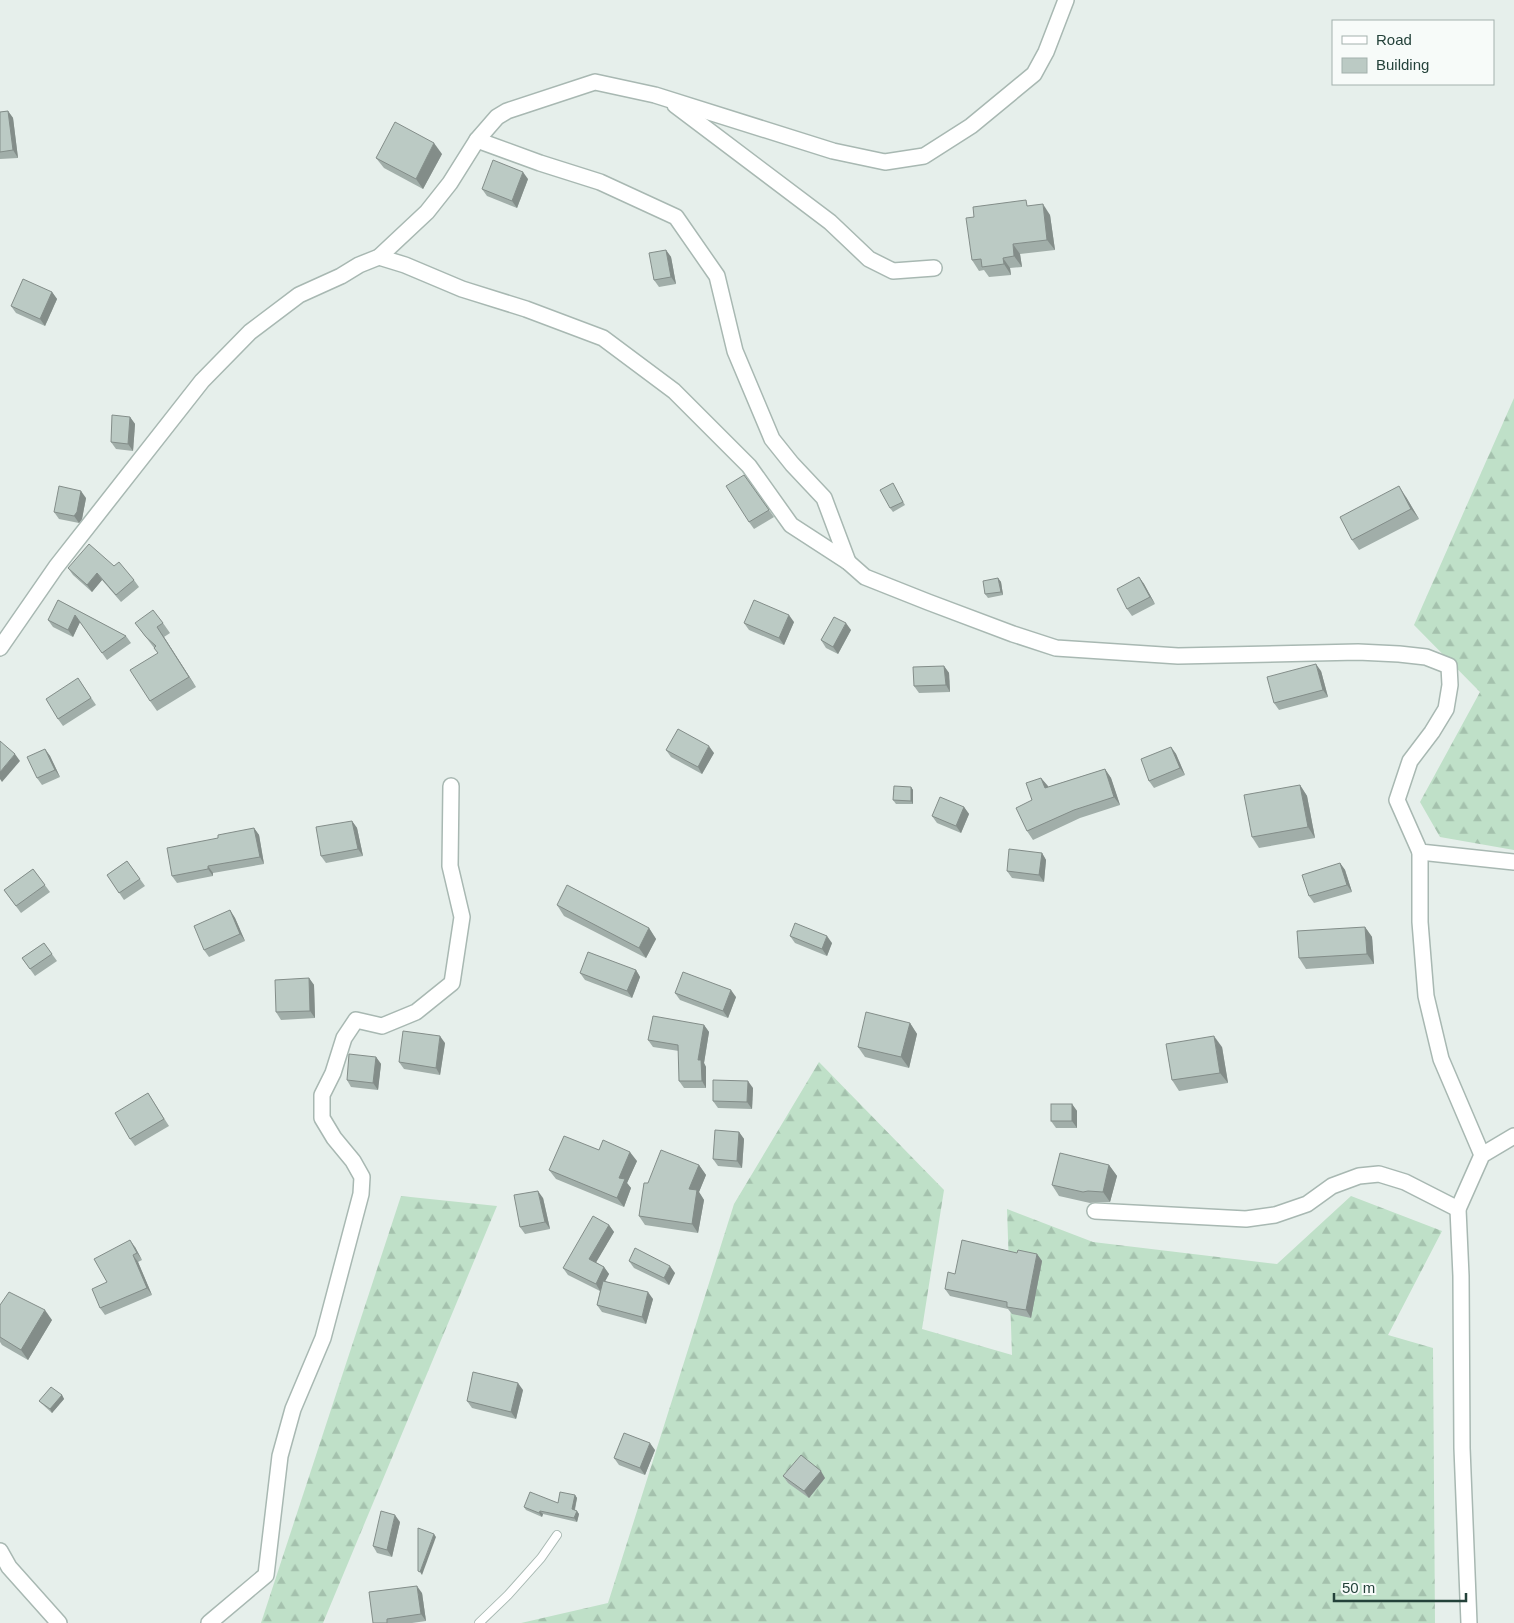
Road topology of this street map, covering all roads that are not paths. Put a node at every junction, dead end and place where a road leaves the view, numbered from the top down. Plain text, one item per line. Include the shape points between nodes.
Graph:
1 (1066, 0) edge
2 (667, 99) junction
3 (477, 140) junction
4 (379, 257) junction
5 (934, 268) dead end
6 (848, 562) junction
7 (0, 648) edge
8 (451, 786) dead end
9 (1420, 852) junction
10 (1514, 862) edge
11 (1514, 1136) edge
12 (1482, 1155) junction
13 (1458, 1209) junction
14 (1096, 1211) dead end
15 (556, 1534) dead end
16 (0, 1551) edge
17 (59, 1623) edge
18 (209, 1623) edge
19 (479, 1623) edge
20 (1469, 1623) edge

1 - 2 street via 1034,74 972,126 924,156 885,162 833,151
2 - 3 street via 595,82 507,111 497,117
2 - 5 street via 830,222 870,259 893,272
3 - 4 street via 427,212
3 - 6 street via 600,182 676,218 717,276 735,351 772,440 824,498
4 - 6 street via 603,338 674,391 749,466 790,525
4 - 7 street via 299,295 250,332 202,381 56,567
6 - 9 street via 865,577 1056,648 1178,656 1374,653 1426,656 1449,666 1446,710 1410,762 1397,800
8 - 18 street via 450,866 462,917 452,984 416,1012 382,1026 356,1020 344,1038 322,1095 322,1118 362,1177 361,1194 323,1338 292,1409 280,1456 266,1575
9 - 10 street
9 - 12 street via 1420,922 1426,996 1441,1059
11 - 12 street
12 - 13 street
13 - 14 street via 1405,1182 1379,1174 1359,1176 1332,1186 1307,1204 1246,1219
13 - 20 street
15 - 19 lane via 541,1558
16 - 17 street via 9,1567

